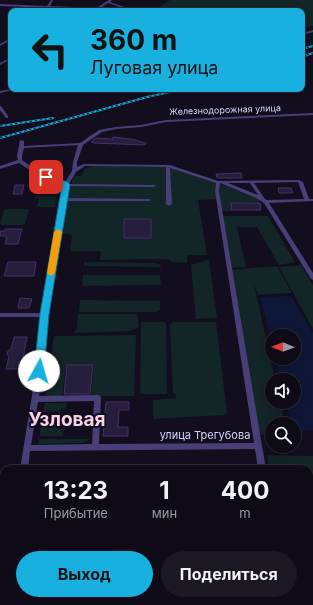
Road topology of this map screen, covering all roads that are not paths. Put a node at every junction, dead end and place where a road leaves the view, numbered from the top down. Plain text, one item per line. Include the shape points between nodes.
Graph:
1 (52, 0) edge
2 (110, 1) edge
3 (0, 5) edge
4 (48, 7) junction
5 (64, 8) edge
6 (99, 8) edge
7 (127, 8) edge
8 (0, 107) edge
9 (313, 114) edge
10 (7, 117) dead end
11 (22, 141) dead end
12 (81, 144) junction
13 (23, 147) junction
14 (20, 161) junction
15 (168, 166) junction
16 (0, 168) edge
17 (74, 171) junction
18 (218, 182) junction
19 (251, 182) junction
20 (66, 185) junction
21 (154, 186) dead end
22 (63, 200) junction
23 (149, 200) dead end
24 (310, 201) edge
25 (266, 202) junction
26 (169, 204) dead end
27 (313, 278) edge
28 (45, 314) junction
29 (0, 315) edge
30 (35, 399) junction
31 (258, 446) junction
32 (28, 448) junction
33 (95, 448) junction
34 (25, 465) edge
35 (261, 465) edge

1 - 4 street
2 - 6 street
2 - 7 street
3 - 4 street
4 - 5 street
8 - 10 street
9 - 12 street, Железнодорожная улица via 166,120 102,131
11 - 13 street
12 - 13 street, Железнодорожная улица
12 - 17 street
13 - 14 street via 19,155
14 - 16 street
14 - 20 street via 39,174
15 - 17 street via 84,165
15 - 18 street
15 - 26 street
17 - 20 street
18 - 19 street
18 - 25 street
18 - 31 street, улица Трегубова via 217,190
19 - 24 street via 300,181
19 - 25 street
20 - 21 street
20 - 22 street
22 - 23 street
22 - 28 street
24 - 25 street
25 - 27 street
28 - 29 street
28 - 30 street
30 - 32 street
30 - 33 street via 98,398
31 - 33 street, улица Трегубова
31 - 35 street
32 - 33 street, улица Трегубова
32 - 34 street

